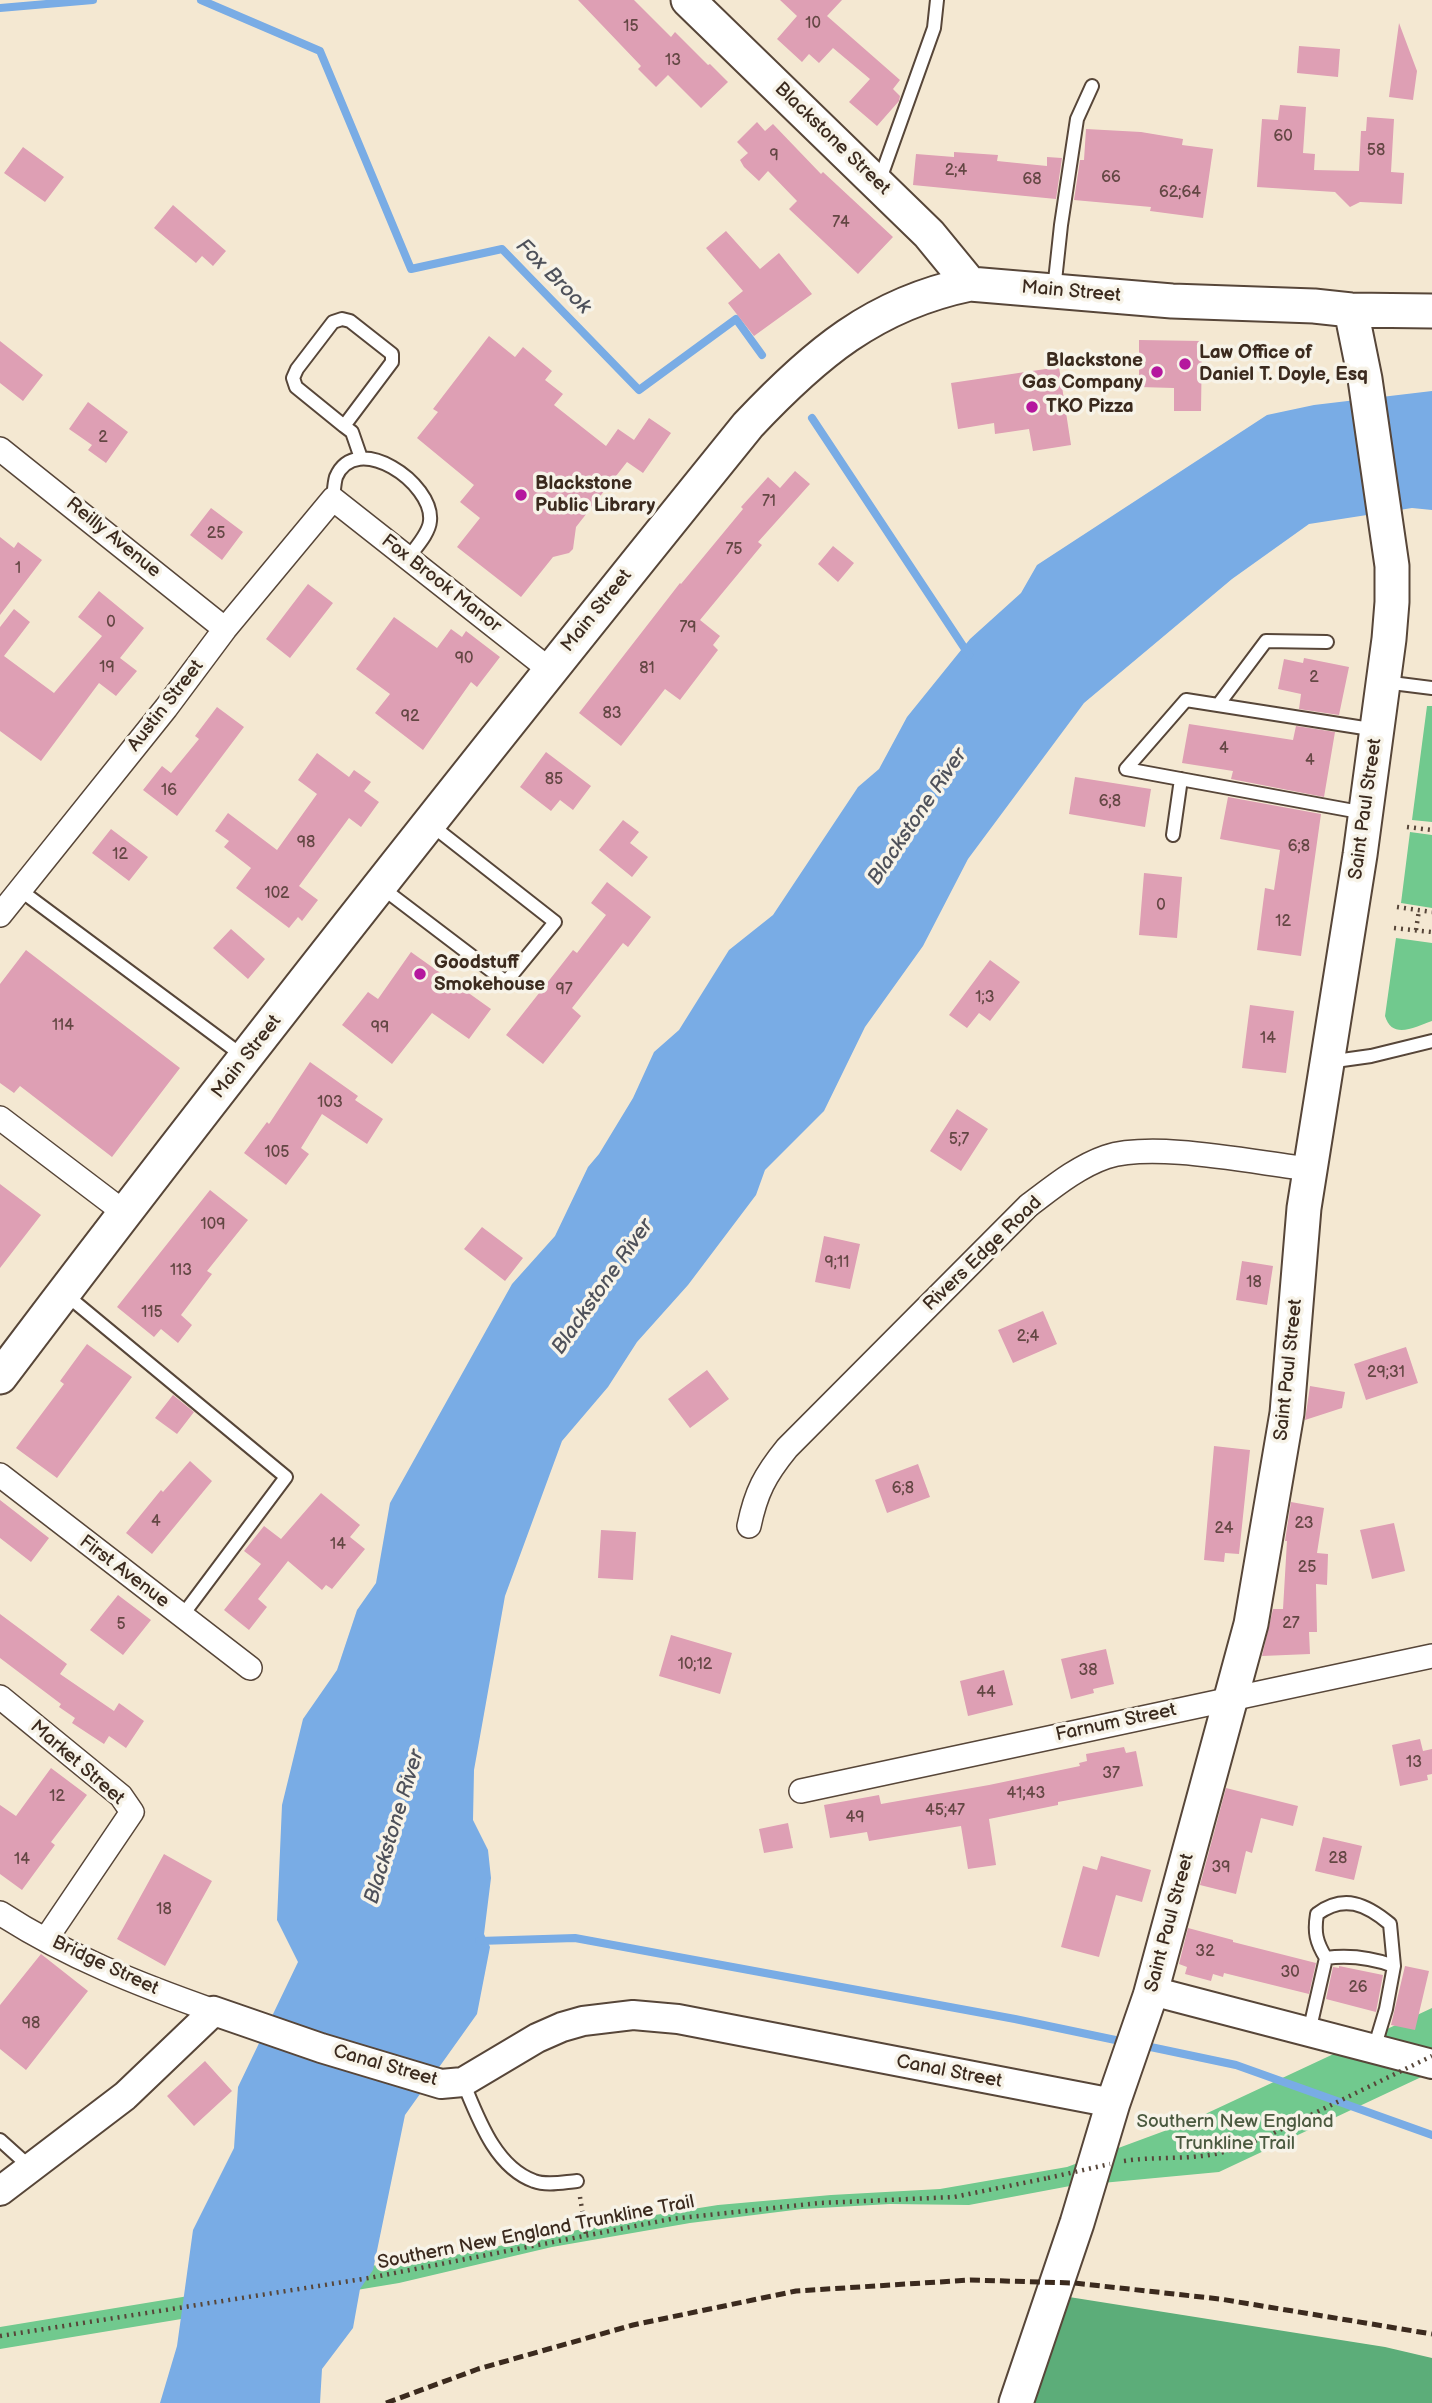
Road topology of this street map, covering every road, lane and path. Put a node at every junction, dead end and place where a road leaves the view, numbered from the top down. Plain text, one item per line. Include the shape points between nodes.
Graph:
1 (688, 0) edge
2 (937, 0) edge
3 (1092, 86) dead end
4 (878, 183) junction
5 (970, 284) junction
6 (1054, 291) junction
7 (1351, 310) junction
8 (1432, 311) edge
9 (344, 426) junction
10 (0, 449) edge
11 (361, 458) junction
12 (333, 499) junction
13 (408, 558) junction
14 (225, 629) junction
15 (1327, 642) dead end
16 (550, 670) junction
17 (1384, 682) junction
18 (1432, 688) edge
19 (1218, 705) junction
20 (1378, 730) junction
21 (1181, 779) junction
22 (1365, 813) junction
23 (430, 824) junction
24 (1407, 827) dead end
25 (1432, 830) edge
26 (1173, 835) dead end
27 (381, 886) junction
28 (20, 890) junction
29 (1397, 906) dead end
30 (1419, 910) junction
31 (1432, 912) edge
32 (0, 915) edge
33 (1394, 928) dead end
34 (1416, 930) junction
35 (1432, 932) edge
36 (1432, 1041) edge
37 (246, 1059) junction
38 (1328, 1062) junction
39 (0, 1118) edge
40 (1310, 1169) junction
41 (125, 1213) junction
42 (63, 1293) junction
43 (0, 1377) edge
44 (0, 1475) edge
45 (749, 1526) dead end
46 (181, 1616) junction
47 (1432, 1656) edge
48 (250, 1668) dead end
49 (0, 1697) edge
50 (1232, 1699) junction
51 (801, 1791) dead end
52 (0, 1913) edge
53 (46, 1939) junction
54 (1326, 1958) junction
55 (1394, 1966) junction
56 (1152, 1992) junction
57 (227, 2015) junction
58 (1310, 2032) junction
59 (1374, 2049) junction
60 (1432, 2056) edge
61 (1432, 2064) edge
62 (452, 2083) junction
63 (1113, 2103) junction
64 (0, 2140) edge
65 (30, 2167) junction
66 (577, 2181) joint
67 (0, 2191) edge
68 (586, 2234) junction
69 (0, 2336) edge
70 (1016, 2403) edge

1 - 4 main road, Blackstone Street
2 - 4 lane via 934,28
3 - 6 lane via 1077,119
4 - 5 main road, Blackstone Street
5 - 6 main road, Main Street
5 - 16 main road, Main Street via 908,302 869,320 802,371 748,425
6 - 7 main road, Main Street
7 - 8 main road, Main Street
7 - 17 main road, Saint Paul Street via 1392,566
9 - 9 lane via 296,387 293,378 333,322 342,319 392,354 391,362
9 - 11 lane via 352,432
10 - 14 street, Reilly Avenue
11 - 12 lane via 347,464 337,476
11 - 13 lane via 373,458 398,471 425,496 430,525
12 - 13 street, Fox Brook Manor
12 - 14 street, Austin Street
13 - 16 street, Fox Brook Manor
14 - 28 street, Austin Street
15 - 19 lane via 1266,641
16 - 23 main road, Main Street
17 - 18 lane
17 - 20 main road, Saint Paul Street
19 - 20 lane
19 - 21 lane via 1186,700 1126,769
20 - 22 main road, Saint Paul Street
21 - 22 lane
21 - 26 lane
22 - 38 main road, Saint Paul Street
23 - 27 main road, Main Street
23 - 27 lane via 555,922 506,982
24 - 25 path
27 - 37 main road, Main Street
28 - 32 street, Austin Street
28 - 37 lane
29 - 30 path
30 - 31 path
30 - 34 path
33 - 34 path
34 - 35 path
36 - 38 lane
37 - 41 main road, Main Street
38 - 40 main road, Saint Paul Street
39 - 41 street
40 - 45 street, Rivers Edge Road via 1153,1151 1107,1157 1066,1178 1028,1206 787,1448 755,1496
40 - 50 main road, Saint Paul Street via 1287,1413 1251,1624
41 - 42 main road, Main Street
42 - 43 main road, Main Street
42 - 46 lane via 286,1477
44 - 46 street, First Avenue
46 - 48 street, First Avenue
47 - 50 street, Farnum Street
49 - 53 street, Market Street via 121,1796 132,1812
50 - 51 street, Farnum Street
50 - 56 main road, Saint Paul Street
52 - 53 street, Bridge Street
53 - 57 street, Bridge Street via 123,1978
54 - 55 lane via 1378,1960
54 - 55 lane via 1314,1930 1317,1914 1330,1904 1354,1903 1390,1924
54 - 58 lane
55 - 59 lane
56 - 58 street
56 - 63 main road, Saint Paul Street
57 - 62 street, Canal Street via 321,2048
57 - 65 street
58 - 59 street
59 - 61 street
60 - 68 path, Southern New England Trunkline Trail, bridge via 1224,2153 1145,2158 954,2197 820,2203 671,2219
62 - 63 street, Canal Street via 562,2027 633,2015 678,2019
62 - 66 lane via 503,2159 520,2174 536,2182
63 - 70 main road, Saint Paul Street
64 - 65 lane
65 - 67 street
66 - 68 path
68 - 69 path, Southern New England Trunkline Trail via 369,2278

